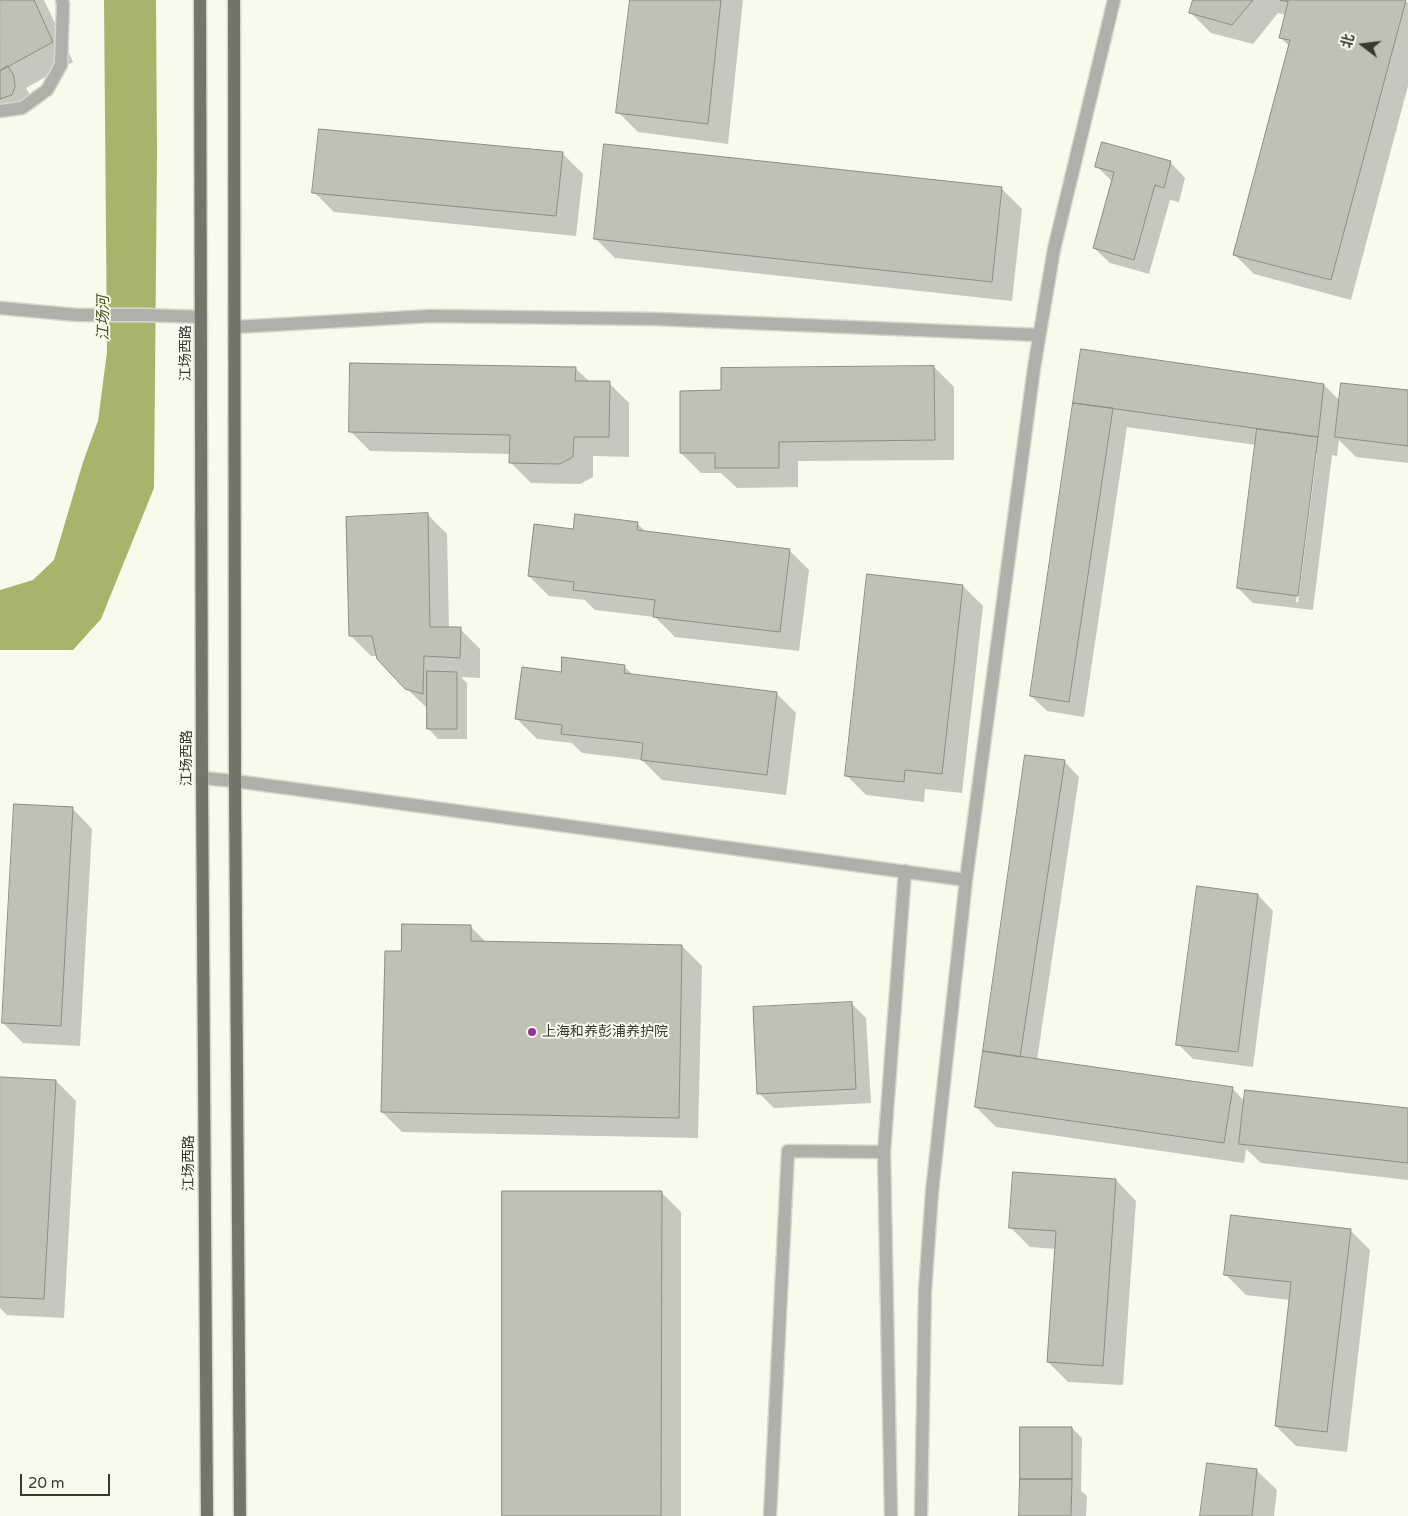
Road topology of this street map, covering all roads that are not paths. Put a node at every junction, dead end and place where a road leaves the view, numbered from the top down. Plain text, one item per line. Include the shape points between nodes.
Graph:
1 (62, 0) edge
2 (200, 0) edge
3 (234, 0) edge
4 (1114, 0) edge
5 (0, 111) edge
6 (0, 308) edge
7 (201, 317) junction
8 (235, 327) junction
9 (1039, 335) junction
10 (202, 778) junction
11 (235, 781) junction
12 (905, 871) junction
13 (966, 880) junction
14 (884, 1152) junction
15 (207, 1516) edge
16 (240, 1516) edge
17 (770, 1516) edge
18 (891, 1516) edge
19 (921, 1516) edge

1 - 5 street via 61,65 47,90 22,108
2 - 7 main road, 江场西路
3 - 8 main road
4 - 9 street via 1054,249
6 - 7 street via 77,315
7 - 10 main road, 江场西路
8 - 9 street via 440,316 656,319
8 - 11 main road
9 - 13 street
10 - 11 street
10 - 15 main road, 江场西路
11 - 12 street
11 - 16 main road
12 - 13 street
12 - 14 street
13 - 19 street via 932,1192 925,1291
14 - 17 street via 788,1151
14 - 18 street

